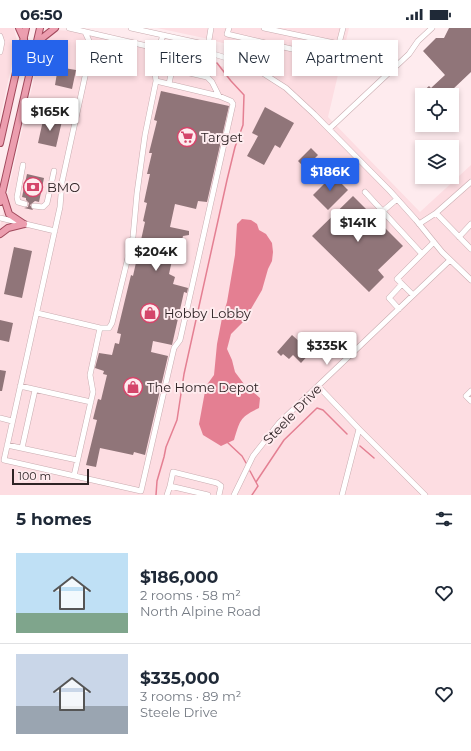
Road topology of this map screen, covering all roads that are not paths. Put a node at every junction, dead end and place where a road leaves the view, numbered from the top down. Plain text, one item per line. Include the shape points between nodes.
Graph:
1 (19, 28) edge
2 (26, 28) edge
3 (40, 28) edge
4 (55, 28) edge
5 (69, 28) edge
6 (131, 28) edge
7 (211, 28) edge
8 (229, 28) edge
9 (264, 28) edge
10 (343, 28) edge
11 (432, 28) edge
12 (85, 32) junction
13 (163, 35) junction
14 (0, 36) edge
15 (24, 40) joint
16 (37, 40) edge
17 (40, 40) edge
18 (162, 40) edge
19 (186, 40) edge
20 (209, 40) edge
21 (320, 40) edge
22 (340, 40) edge
23 (145, 45) edge
24 (292, 49) edge
25 (0, 52) edge
26 (216, 55) edge
27 (16, 76) edge
28 (28, 76) edge
29 (155, 76) edge
30 (156, 81) junction
31 (169, 84) junction
32 (219, 96) junction
33 (329, 129) junction
34 (0, 143) edge
35 (23, 165) dead end
36 (54, 171) dead end
37 (471, 182) edge
38 (365, 192) dead end
39 (2, 193) junction
40 (397, 199) junction
41 (0, 202) edge
42 (25, 204) dead end
43 (34, 206) dead end
44 (383, 211) junction
45 (436, 213) junction
46 (0, 218) edge
47 (24, 224) junction
48 (419, 224) junction
49 (471, 224) edge
50 (54, 231) junction
51 (0, 234) edge
52 (459, 237) junction
53 (434, 242) junction
54 (471, 249) edge
55 (422, 254) junction
56 (450, 260) junction
57 (471, 280) edge
58 (402, 284) junction
59 (413, 295) junction
60 (399, 309) junction
61 (37, 313) junction
62 (100, 328) junction
63 (20, 386) junction
64 (318, 386) junction
65 (35, 390) junction
66 (471, 391) edge
67 (471, 401) edge
68 (91, 402) junction
69 (0, 418) edge
70 (12, 421) junction
71 (359, 428) junction
72 (7, 445) junction
73 (22, 448) junction
74 (78, 460) junction
75 (74, 476) junction
76 (170, 486) junction
77 (167, 495) edge
78 (208, 495) edge
79 (219, 495) edge
80 (234, 495) edge
81 (342, 495) edge
82 (425, 495) edge

1 - 15 main road
2 - 15 main road
3 - 16 main road
4 - 17 main road
5 - 12 street
6 - 13 street
7 - 20 street
8 - 24 street via 227,34
9 - 21 street
10 - 22 street
11 - 33 street via 409,54
12 - 23 street
12 - 50 street via 91,49
13 - 18 street
13 - 19 street
14 - 25 street
26 - 33 street via 261,72 286,88
27 - 34 main road
28 - 39 main road
29 - 30 street
30 - 31 street
30 - 62 street via 136,193 133,237 112,323 109,328
31 - 32 street
31 - 32 street via 172,69 206,77 212,82
32 - 75 street via 233,104 180,340 174,350 141,491
33 - 40 street
35 - 42 street via 17,197 18,202
36 - 43 street via 47,203 43,207
37 - 45 street
38 - 44 street
39 - 41 main road
39 - 47 main road via 8,214
40 - 44 street
40 - 48 street
44 - 55 street
45 - 48 street
45 - 52 street
46 - 47 street
47 - 50 street
47 - 51 main road via 8,228
48 - 53 street
49 - 52 street
50 - 61 street
52 - 54 street
53 - 55 street
53 - 56 street
55 - 58 street via 397,279
56 - 57 street
56 - 59 street, Steele Drive
58 - 59 street
58 - 60 street via 389,298
59 - 60 street, Steele Drive
60 - 64 street, Steele Drive
61 - 62 street
61 - 63 street
62 - 68 street via 90,375 93,392
63 - 65 street
63 - 70 street
64 - 71 street
64 - 80 street, Steele Drive via 279,424 253,456
65 - 68 street
65 - 73 street
66 - 67 street via 466,396
68 - 74 street
69 - 70 street
70 - 72 street
71 - 81 street
71 - 82 street
72 - 73 street
72 - 75 street via 4,460
73 - 74 street
74 - 75 street
76 - 77 street
76 - 78 street
76 - 79 street via 173,472 217,483 220,486

